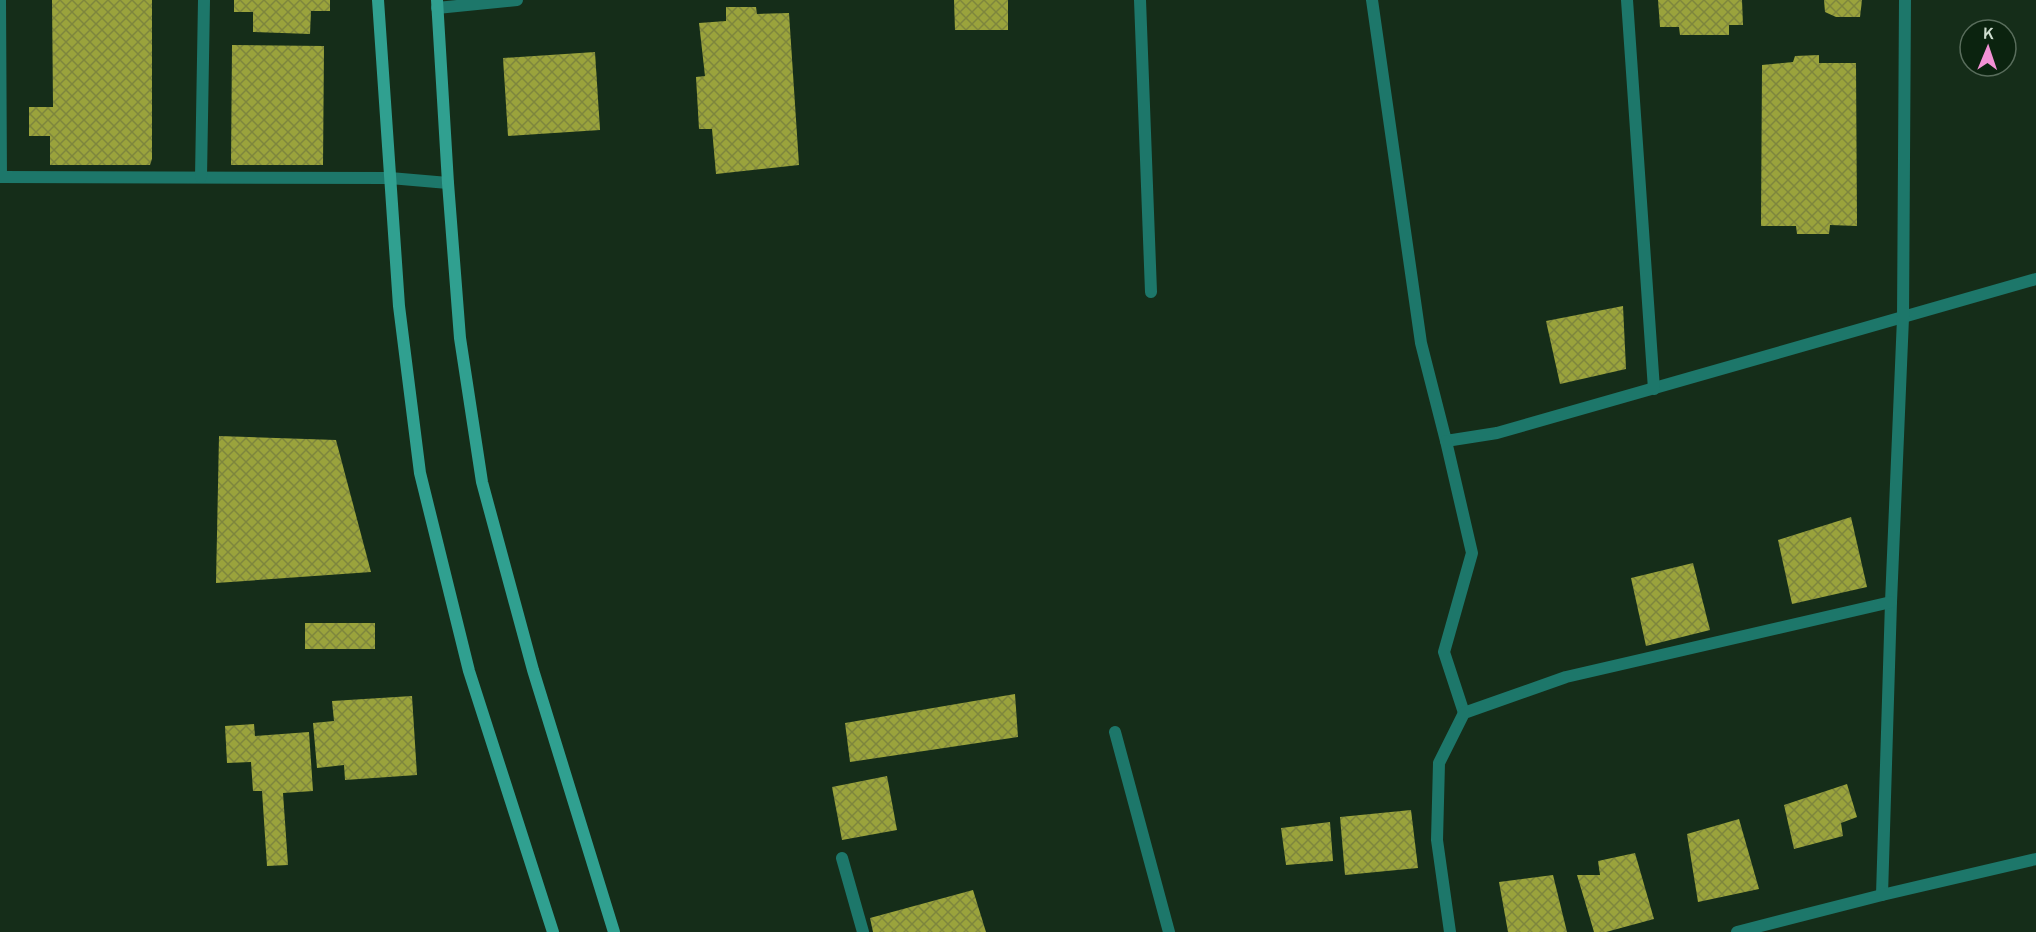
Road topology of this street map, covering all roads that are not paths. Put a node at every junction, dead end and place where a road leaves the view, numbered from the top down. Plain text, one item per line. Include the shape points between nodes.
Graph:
1 (0, 0) edge
2 (204, 0) edge
3 (378, 0) edge
4 (517, 0) edge
5 (1140, 0) edge
6 (1372, 0) edge
7 (1627, 0) edge
8 (1905, 0) edge
9 (437, 4) edge
10 (1, 177) edge
11 (201, 177) junction
12 (390, 178) junction
13 (448, 183) junction
14 (2036, 279) edge
15 (1151, 292) dead end
16 (1903, 318) junction
17 (1654, 389) junction
18 (1446, 441) junction
19 (1891, 602) junction
20 (1464, 713) junction
21 (1114, 732) dead end
22 (842, 858) dead end
23 (2036, 859) edge
24 (1882, 895) junction
25 (553, 932) edge
26 (614, 932) edge
27 (863, 932) edge
28 (1169, 932) edge
29 (1450, 932) edge
30 (1737, 932) edge

1 - 10 street
2 - 11 street
3 - 12 main road
4 - 9 street
5 - 15 street
6 - 18 street via 1421,343
7 - 17 street
8 - 16 street
9 - 13 main road
10 - 11 street
11 - 12 street
12 - 13 street
12 - 25 main road via 399,306 420,473 470,671
13 - 26 main road via 460,338 482,482 532,670
14 - 16 street
16 - 17 street
16 - 19 street
17 - 18 street via 1497,433
18 - 20 street via 1472,553 1444,652
19 - 20 street via 1566,677
19 - 24 street
20 - 29 street via 1439,763 1437,840
21 - 28 street
22 - 27 street
23 - 24 street
24 - 30 street

